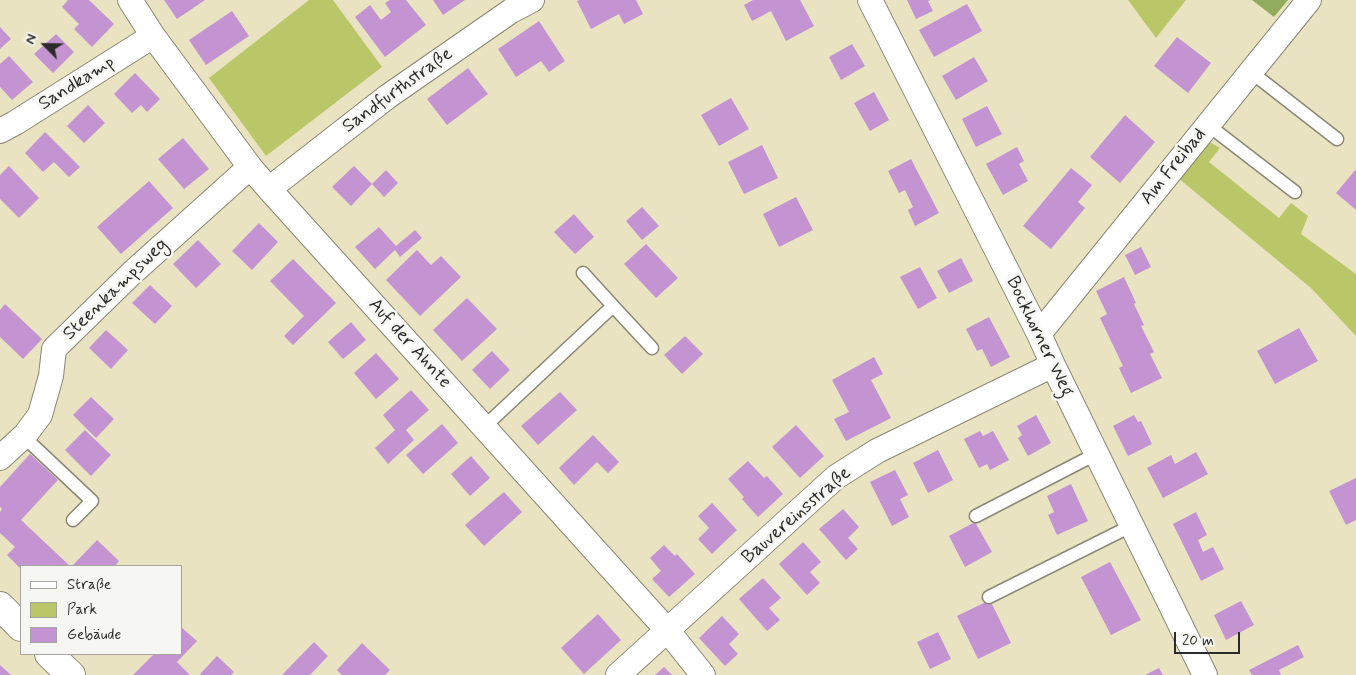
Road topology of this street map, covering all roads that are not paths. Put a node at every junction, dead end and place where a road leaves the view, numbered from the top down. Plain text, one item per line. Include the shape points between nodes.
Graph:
1 (130, 0) edge
2 (532, 0) edge
3 (870, 0) edge
4 (1309, 0) edge
5 (153, 36) junction
6 (1251, 72) junction
7 (1208, 125) junction
8 (0, 131) edge
9 (1337, 138) dead end
10 (250, 167) junction
11 (269, 189) junction
12 (1295, 192) dead end
13 (583, 274) dead end
14 (614, 306) junction
15 (1039, 334) junction
16 (652, 348) dead end
17 (1052, 365) junction
18 (484, 427) junction
19 (23, 436) junction
20 (1096, 454) junction
21 (0, 458) edge
22 (976, 516) dead end
23 (73, 520) dead end
24 (1132, 526) junction
25 (989, 597) dead end
26 (0, 606) edge
27 (20, 626) edge
28 (668, 631) junction
29 (50, 655) edge
30 (72, 675) edge
31 (618, 675) edge
32 (703, 675) edge
33 (1205, 675) edge

1 - 5 street, Auf der Ahnte
2 - 11 street, Sandfurthstraße via 387,97
3 - 15 street, Bockhorner Weg
4 - 6 street, Am Freibad
5 - 8 street, Sandkamp
5 - 10 street, Auf der Ahnte
6 - 7 street, Am Freibad
6 - 9 lane
7 - 12 lane
7 - 15 street, Am Freibad
10 - 11 street, Auf der Ahnte
10 - 19 street, Steenkampsweg via 54,349 51,376 40,415
11 - 18 street, Auf der Ahnte
13 - 14 lane
14 - 16 lane
14 - 18 lane
15 - 17 street, Bockhorner Weg
17 - 20 street, Bockhorner Weg
17 - 28 street, Bauvereinsstraße via 877,451 836,478
18 - 28 street, Auf der Ahnte
19 - 21 street, Steenkampsweg
19 - 23 lane via 92,501
20 - 22 lane
20 - 24 street, Bockhorner Weg
24 - 25 lane
24 - 33 street, Bockhorner Weg
26 - 27 main road
28 - 31 street, Bauvereinsstraße
28 - 32 street, Auf der Ahnte
29 - 30 main road

